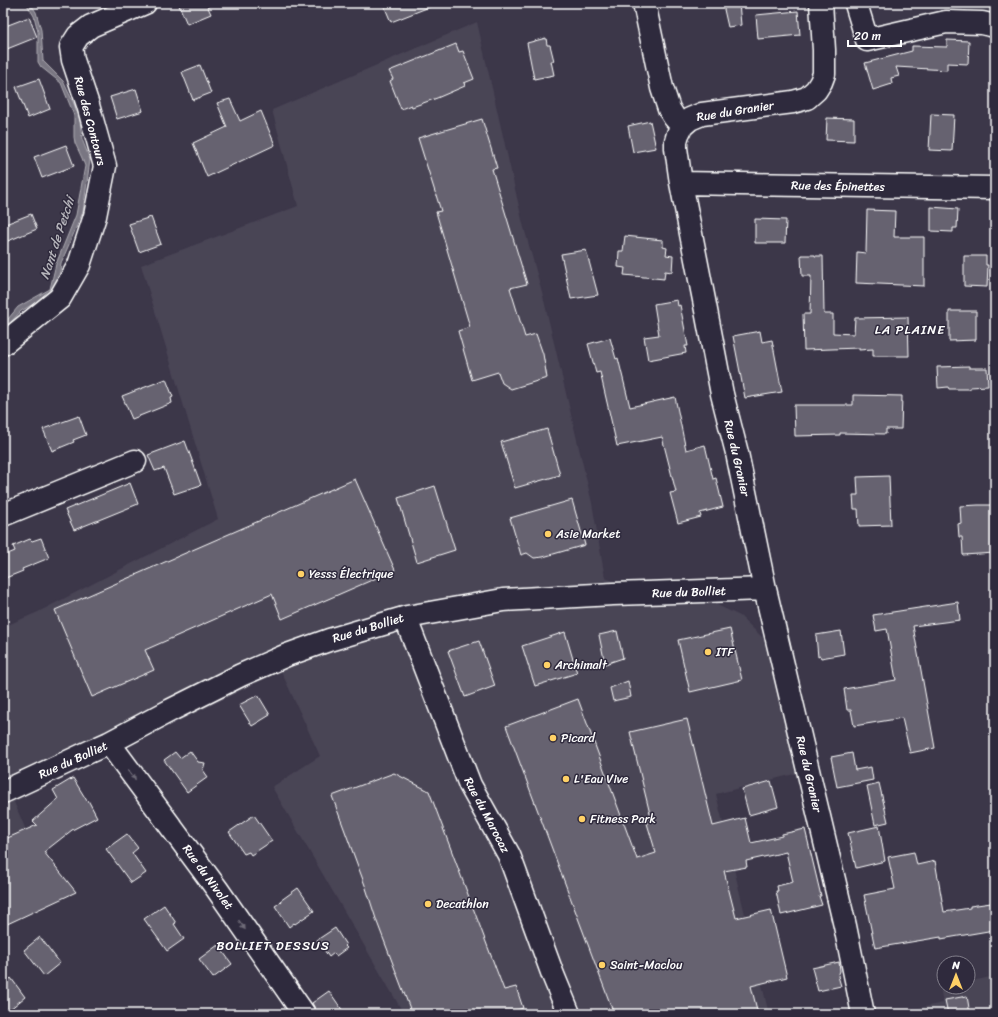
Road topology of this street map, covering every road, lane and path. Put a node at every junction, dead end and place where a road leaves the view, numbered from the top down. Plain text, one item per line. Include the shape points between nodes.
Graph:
1 (145, 3) edge
2 (644, 3) edge
3 (821, 3) edge
4 (856, 4) dead end
5 (995, 26) edge
6 (682, 126) junction
7 (681, 184) junction
8 (995, 188) edge
9 (3, 344) edge
10 (135, 461) dead end
11 (3, 515) edge
12 (766, 588) junction
13 (407, 617) junction
14 (109, 744) junction
15 (3, 792) edge
16 (304, 1014) edge
17 (569, 1014) edge
18 (863, 1014) edge

1 - 9 street, Rue des Contours via 91,26 78,36 71,47 105,166 95,216 79,265 60,298
2 - 6 street via 662,88 669,109
3 - 6 street, Rue du Granier via 824,74 816,90 806,98 793,102 702,114
4 - 5 street via 866,40 946,22
6 - 7 street, Rue du Granier via 676,141
7 - 8 street, Rue des Épinettes
7 - 12 street, Rue du Granier via 722,394
10 - 11 street
12 - 13 street, Rue du Bolliet via 503,600
12 - 18 street, Rue du Granier
13 - 14 street, Rue du Bolliet via 287,655 241,675
13 - 17 street, Rue du Marocaz via 470,785 509,855
14 - 15 street, Rue du Bolliet
14 -> 16 street, Rue du Nivolet via 217,888

